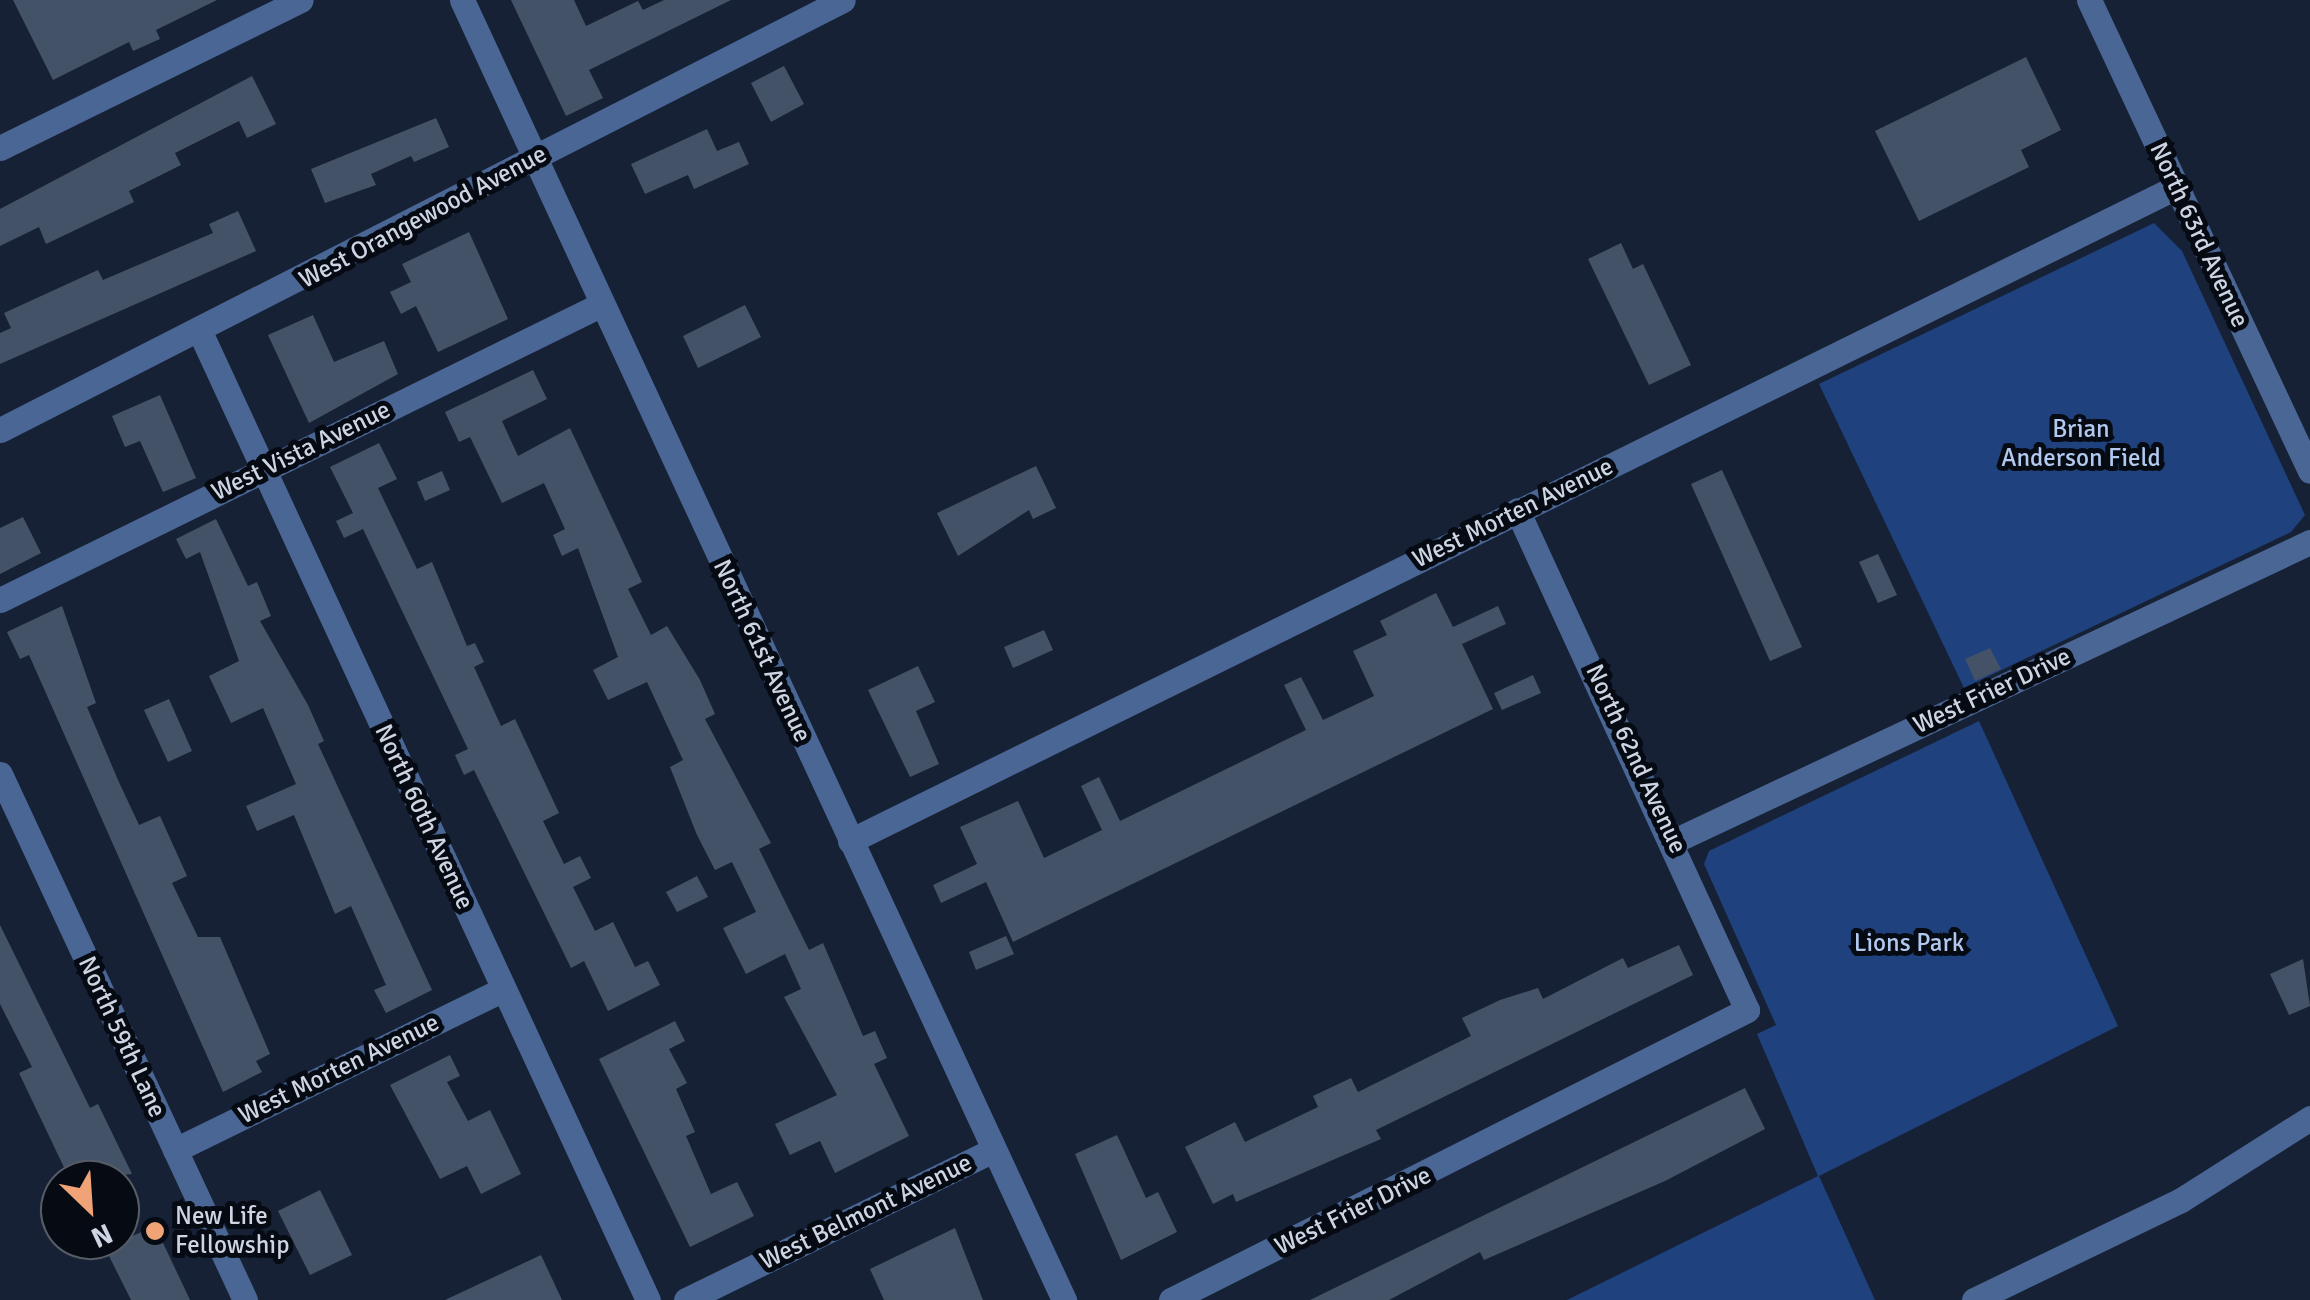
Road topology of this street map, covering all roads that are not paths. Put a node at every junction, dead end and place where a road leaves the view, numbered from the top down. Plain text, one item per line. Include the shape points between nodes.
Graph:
1 (300, 0) edge
2 (462, 0) edge
3 (844, 0) edge
4 (2089, 0) edge
5 (0, 148) edge
6 (533, 157) junction
7 (2176, 186) junction
8 (602, 304) junction
9 (201, 334) junction
10 (0, 430) edge
11 (262, 470) junction
12 (2310, 471) edge
13 (1517, 510) junction
14 (2310, 542) edge
15 (0, 600) edge
16 (0, 774) edge
17 (850, 841) junction
18 (1674, 841) junction
19 (503, 989) junction
20 (1747, 1010) joint
21 (2310, 1118) edge
22 (175, 1150) junction
23 (993, 1150) junction
24 (244, 1300) edge
25 (648, 1300) edge
26 (686, 1300) edge
27 (1064, 1300) edge
28 (1171, 1300) edge
29 (1974, 1300) edge

1 - 5 street
2 - 6 street, North 61st Avenue
3 - 6 street, West Orangewood Avenue
4 - 7 street, North 63rd Avenue
6 - 8 street, North 61st Avenue
6 - 9 street, West Orangewood Avenue
7 - 12 street, North 63rd Avenue
7 - 13 street, West Morten Avenue
8 - 11 street, West Vista Avenue
8 - 17 street, North 61st Avenue
9 - 10 street, West Orangewood Avenue
9 - 11 street, North 60th Avenue
11 - 15 street, West Vista Avenue
11 - 19 street, North 60th Avenue
13 - 17 street, West Morten Avenue
13 - 18 street, North 62nd Avenue
14 - 18 street, West Frier Drive
16 - 22 street, North 59th Lane
17 - 23 street, North 61st Avenue
18 - 20 street, North 62nd Avenue
19 - 22 street, West Morten Avenue
19 - 25 street, North 60th Avenue
20 - 28 street, West Frier Drive
21 - 29 street via 2182,1200
22 - 24 street, North 59th Lane
23 - 26 street, West Belmont Avenue
23 - 27 street, North 61st Avenue

